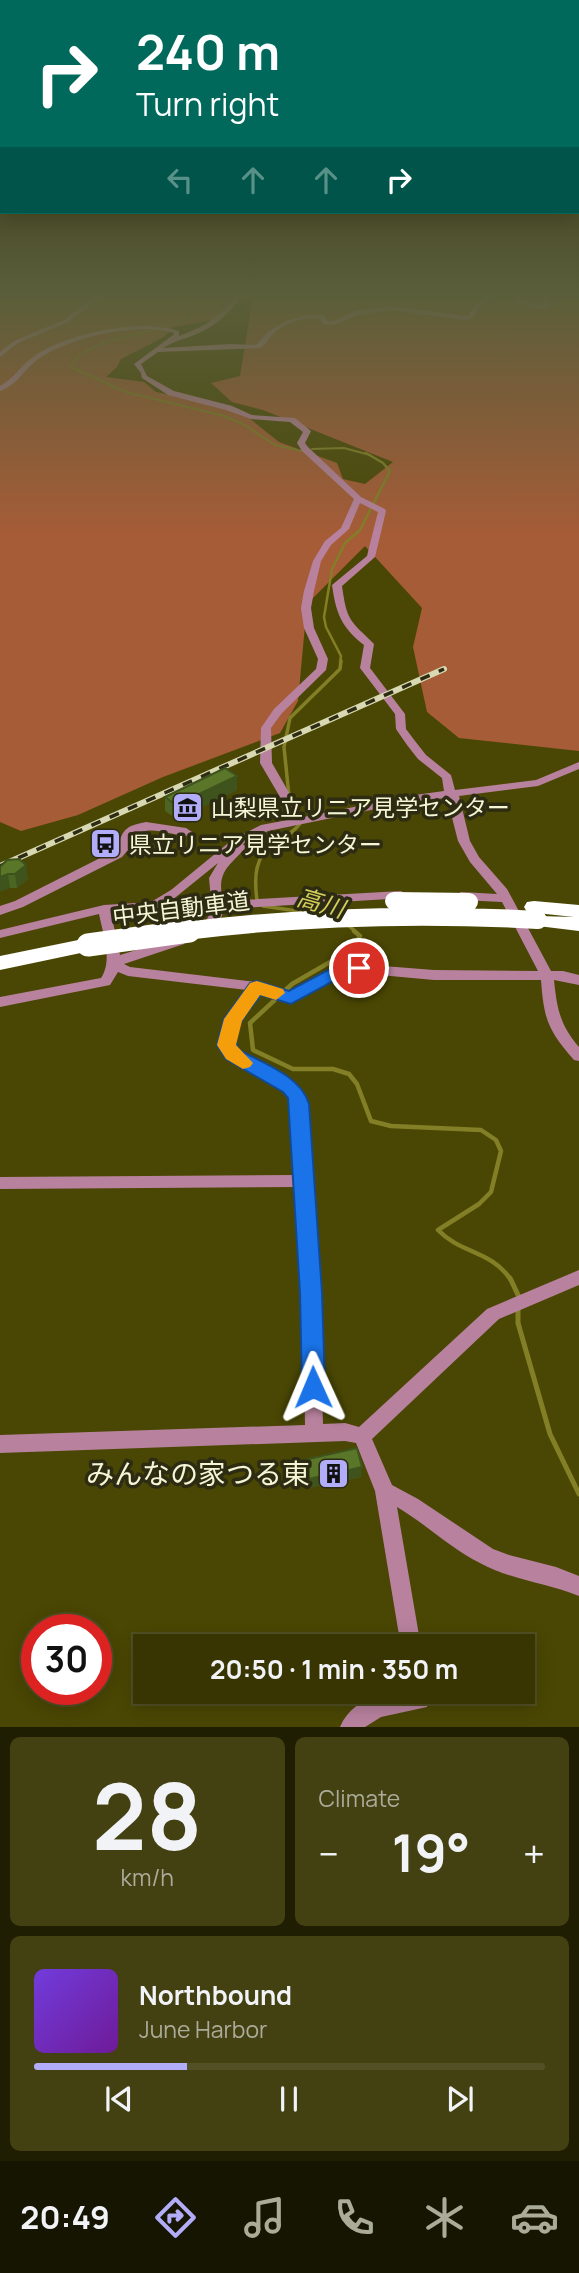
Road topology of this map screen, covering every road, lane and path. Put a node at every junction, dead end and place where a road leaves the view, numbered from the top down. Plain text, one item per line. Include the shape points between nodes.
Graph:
1 (21, 373) edge
2 (143, 373) edge
3 (0, 389) edge
4 (358, 499) junction
5 (579, 765) edge
6 (452, 795) junction
7 (299, 820) junction
8 (265, 828) junction
9 (186, 832) dead end
10 (506, 898) junction
11 (219, 905) junction
12 (104, 909) junction
13 (0, 911) edge
14 (579, 911) edge
15 (536, 914) junction
16 (579, 924) edge
17 (0, 932) edge
18 (87, 939) junction
19 (0, 950) edge
20 (0, 963) edge
21 (114, 965) junction
22 (547, 976) junction
23 (579, 979) edge
24 (260, 988) junction
25 (0, 1002) edge
26 (579, 1056) edge
27 (303, 1181) junction
28 (0, 1183) edge
29 (579, 1277) edge
30 (314, 1434) junction
31 (362, 1436) junction
32 (0, 1444) edge
33 (385, 1491) junction
34 (579, 1586) edge
35 (409, 1634) edge
36 (393, 1704) edge
37 (351, 1727) edge

1 - 3 street via 15,382
2 - 4 street via 153,385 178,396 251,417 292,420 307,431 301,443
4 - 6 street via 382,511 371,557 337,585 343,620 369,644 365,668 400,714 401,729 416,750 447,777
4 - 7 street via 345,529 328,543 317,561 309,591 309,628 323,659 321,670 266,728 266,763
5 - 6 street via 538,783
6 - 7 street
6 - 10 street via 464,841
7 - 8 street
8 - 11 street via 219,869 215,879
8 - 12 street via 228,848 162,902
9 - 13 street via 153,824 136,828 124,838 118,854
10 - 11 street via 398,895
10 - 22 street
11 - 21 street via 216,919 191,935
12 - 17 street
12 - 21 street
14 - 15 highway, 中央自動車道
15 - 16 highway, 中央自動車道
15 - 18 highway, 中央自動車道, bridge via 359,915
18 - 19 highway, 中央自動車道
18 - 20 highway, 中央自動車道
21 - 24 street via 128,971
21 - 25 street via 112,975 94,986
22 - 23 street
22 - 24 street via 434,975 345,967 291,998
22 - 26 street via 559,1033
24 - 27 street via 233,1019 227,1045 233,1055 297,1096
27 - 28 street
27 - 30 street
29 - 31 street via 493,1314
30 - 31 street
30 - 32 street
31 - 33 street
33 - 34 street via 408,1501 486,1556
33 - 35 street
36 - 37 street via 358,1716

